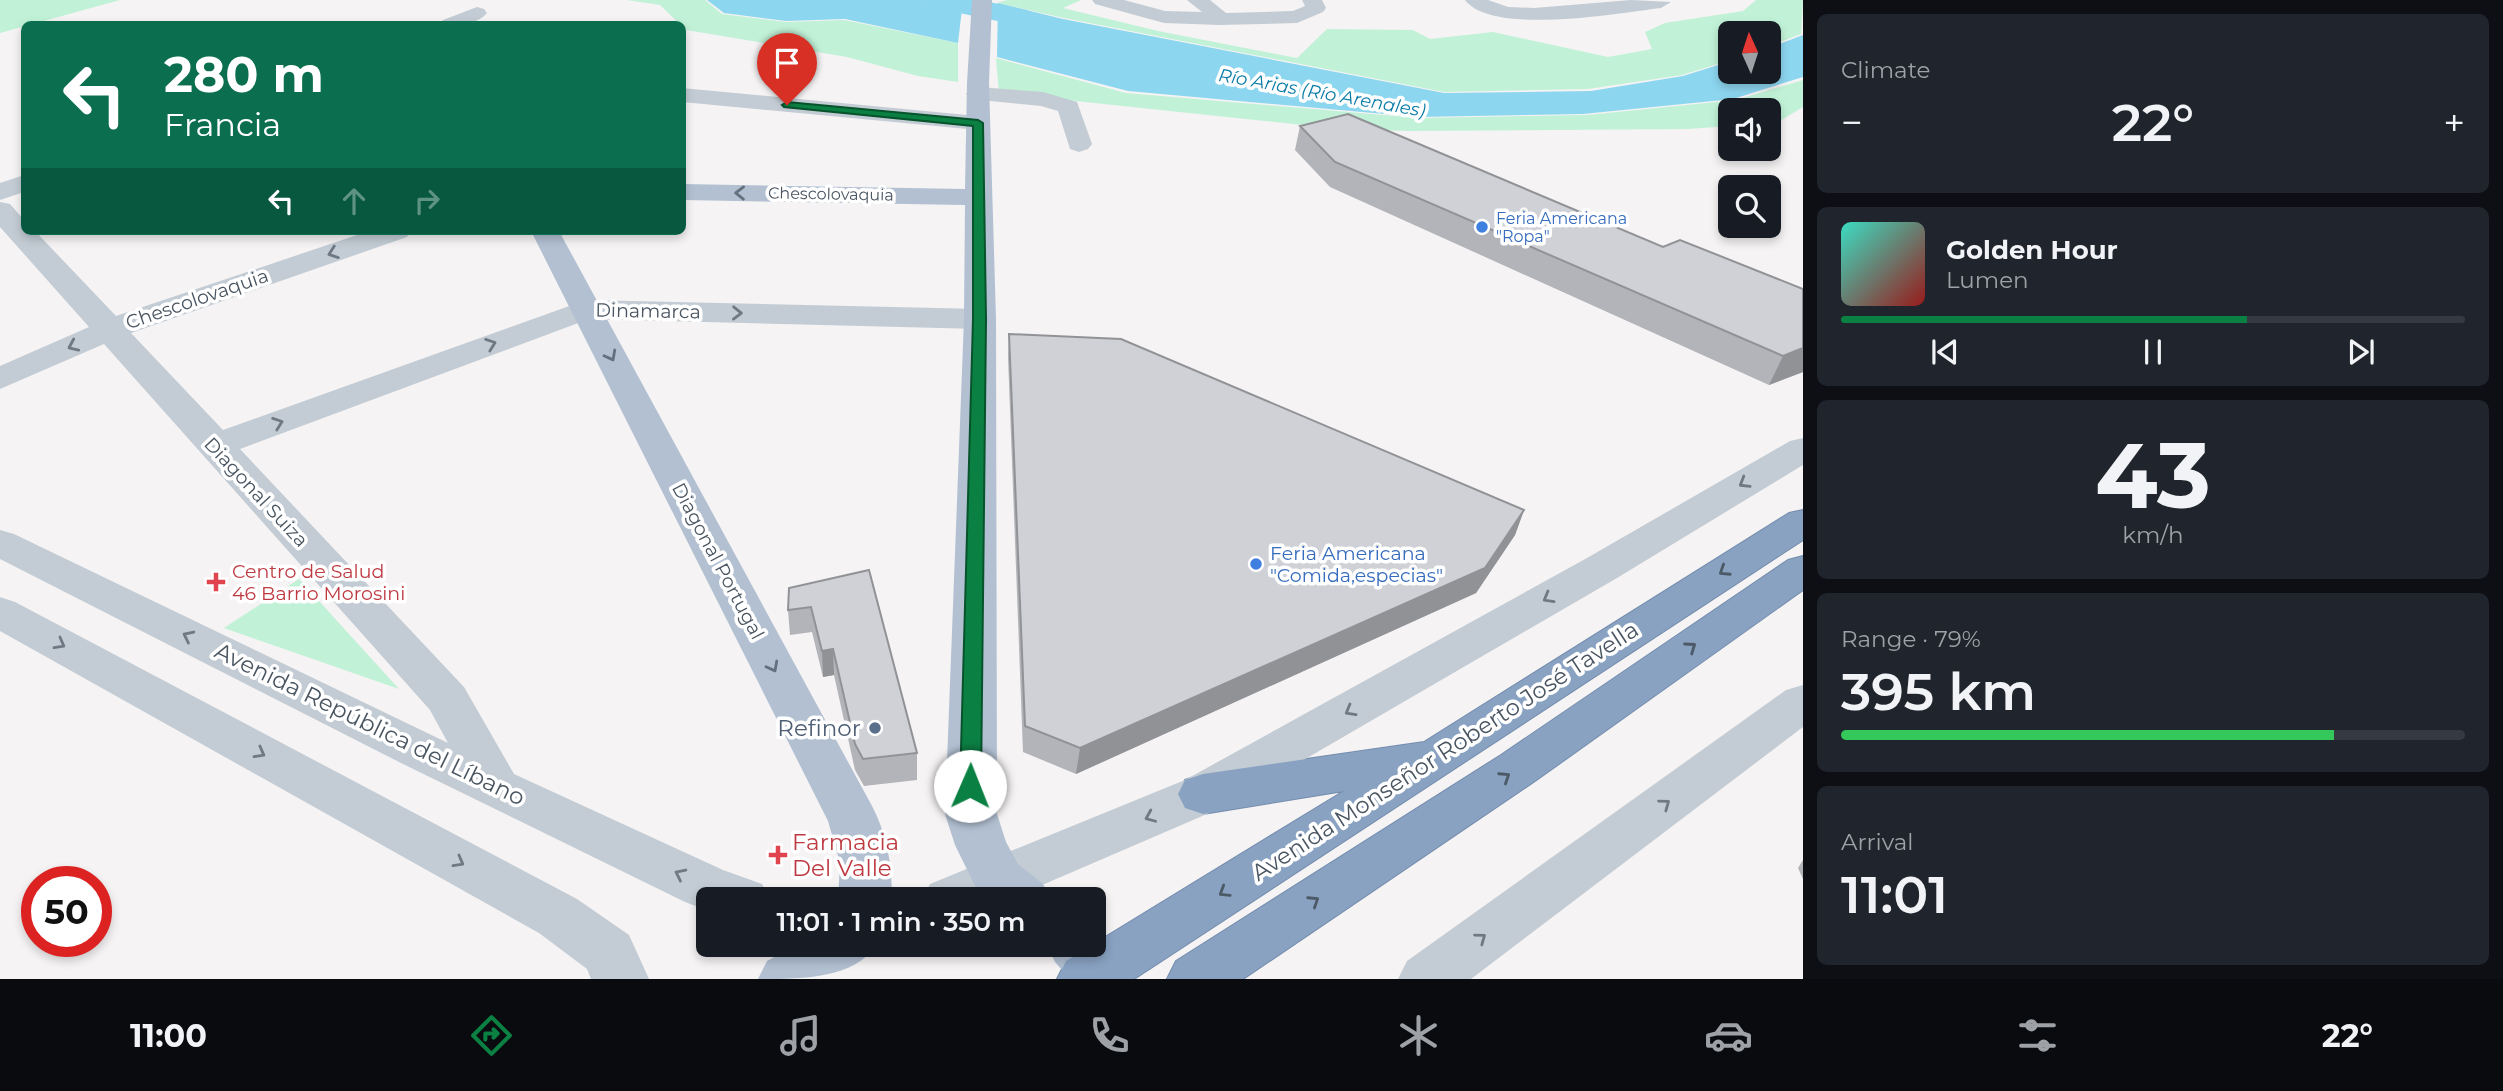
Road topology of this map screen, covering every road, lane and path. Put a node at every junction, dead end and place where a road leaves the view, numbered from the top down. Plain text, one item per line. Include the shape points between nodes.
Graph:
1 (982, 0) edge
2 (1102, 0) edge
3 (1198, 0) edge
4 (1475, 0) edge
5 (1661, 2) dead end
6 (1314, 4) edge
7 (477, 13) dead end
8 (1220, 19) junction
9 (457, 21) edge
10 (978, 89) junction
11 (686, 95) edge
12 (978, 123) junction
13 (1079, 144) dead end
14 (21, 184) edge
15 (686, 191) edge
16 (0, 192) edge
17 (980, 197) junction
18 (25, 235) edge
19 (385, 235) edge
20 (547, 235) edge
21 (586, 309) junction
22 (980, 319) junction
23 (110, 329) junction
24 (0, 379) edge
25 (214, 446) junction
26 (1803, 449) edge
27 (1803, 522) edge
28 (0, 543) edge
29 (1798, 575) edge
30 (0, 611) edge
31 (1803, 702) edge
32 (1437, 758) junction
33 (496, 786) junction
34 (1203, 794) junction
35 (707, 887) edge
36 (865, 887) edge
37 (1010, 887) edge
38 (1018, 887) edge
39 (826, 957) edge
40 (1091, 968) edge
41 (620, 979) edge
42 (787, 979) edge
43 (1196, 979) edge
44 (1427, 979) edge

1 - 10 main road
2 - 8 street via 1164,17
3 - 8 street
4 - 5 street via 1502,13 1544,14
6 - 8 street via 1297,18
7 - 9 street
10 - 12 main road
10 - 13 street via 1069,107
11 - 12 street
12 - 17 main road
14 - 16 street
17 -> 15 main road, Chescolovaquia
17 - 22 main road
18 - 23 street, Diagonal Suiza
19 -> 23 street, Chescolovaquia
20 - 21 main road, Diagonal Portugal
21 -> 22 street, Dinamarca
25 -> 21 street, Dinamarca
21 -> 36 main road, Diagonal Portugal via 854,821 866,863
22 - 37 main road via 971,805 981,845
23 -> 24 street, Chescolovaquia
23 - 25 street, Diagonal Suiza
25 - 33 street, Diagonal Suiza via 449,699
26 -> 34 street
27 -> 32 highway, Avenida Monseñor Roberto José Tavella
33 -> 28 street, Avenida República del Líbano
43 -> 29 highway via 1518,768
30 -> 41 street via 558,916 609,953
44 -> 31 street
32 - 34 highway
32 -> 40 highway, Avenida Monseñor Roberto José Tavella
35 -> 33 street, Avenida República del Líbano
34 -> 38 street
39 - 42 main road

